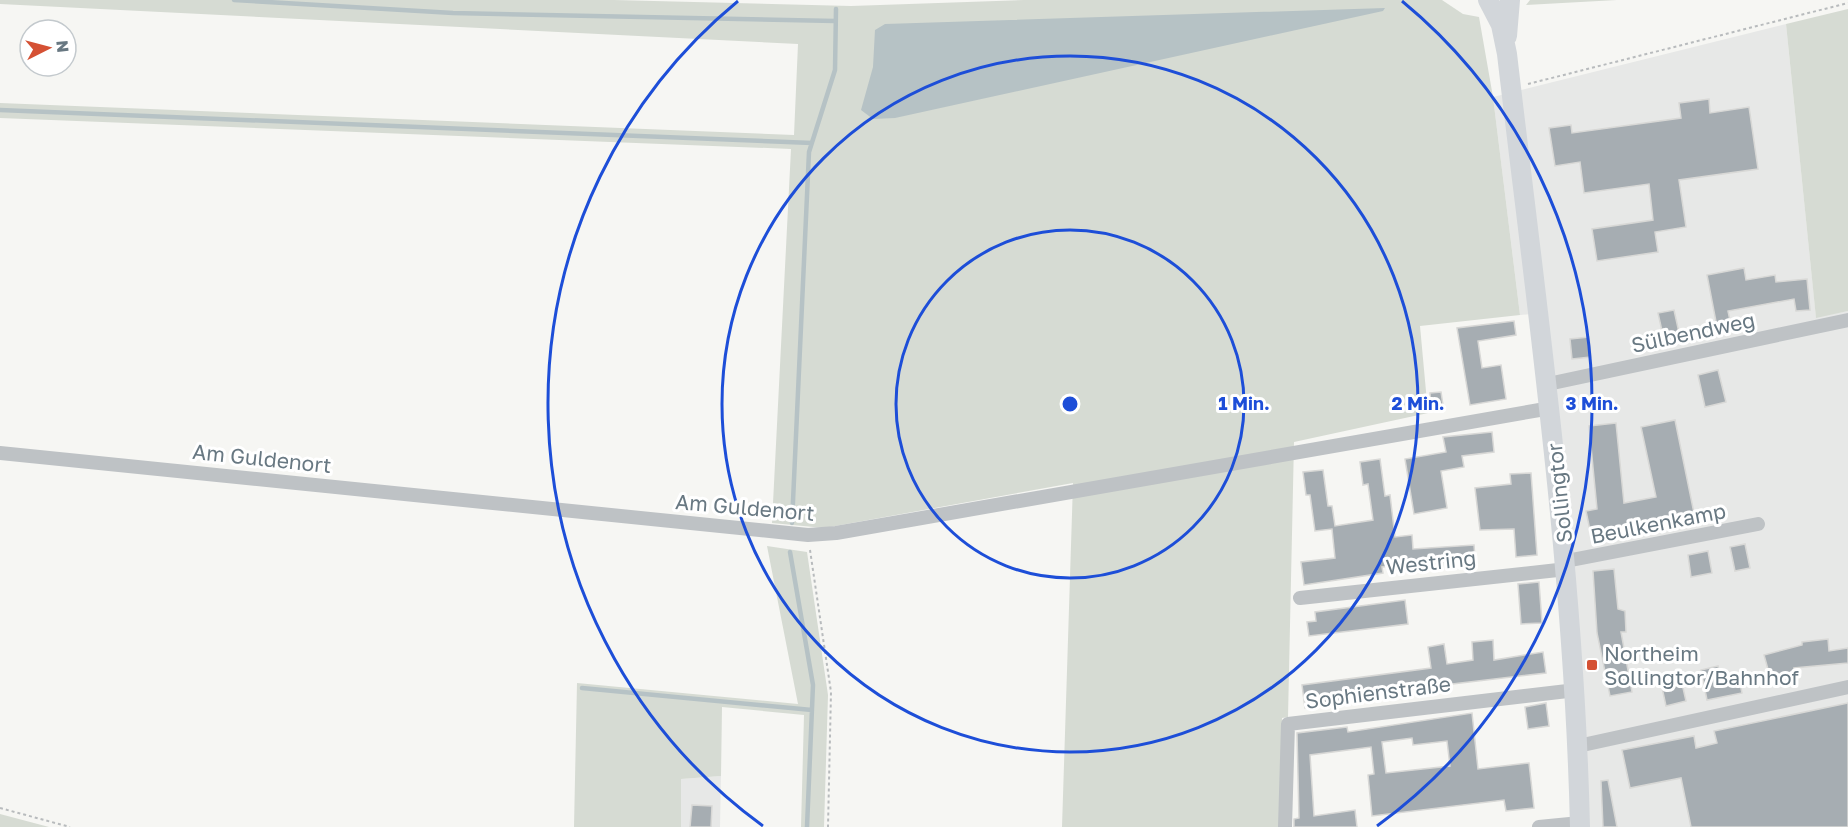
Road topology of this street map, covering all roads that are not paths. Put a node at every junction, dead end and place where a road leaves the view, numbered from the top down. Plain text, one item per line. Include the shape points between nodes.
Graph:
1 (1488, 0) edge
2 (1510, 0) edge
3 (1507, 54) junction
4 (1848, 320) edge
5 (1548, 384) junction
6 (1551, 408) junction
7 (0, 453) edge
8 (1758, 524) dead end
9 (1567, 565) junction
10 (1300, 598) dead end
11 (1848, 687) edge
12 (1576, 690) junction
13 (1578, 746) junction
14 (1580, 825) edge
15 (1285, 827) edge
16 (1539, 827) edge

1 - 3 main road, Sollingtor via 1501,24
2 - 3 main road, Sollingtor
3 - 5 main road, Sollingtor
4 - 5 street, Sülbendweg
5 - 6 main road, Sollingtor
6 - 7 street, Am Guldenort via 808,536
6 - 9 main road, Sollingtor
8 - 9 street, Beulkenkamp
9 - 10 street, Westring
9 - 12 main road, Sollingtor
11 - 13 street
12 - 13 main road, Sollingtor
12 - 15 street, Sophienstraße via 1288,724
13 - 14 main road, Sollingtor
14 - 16 street

